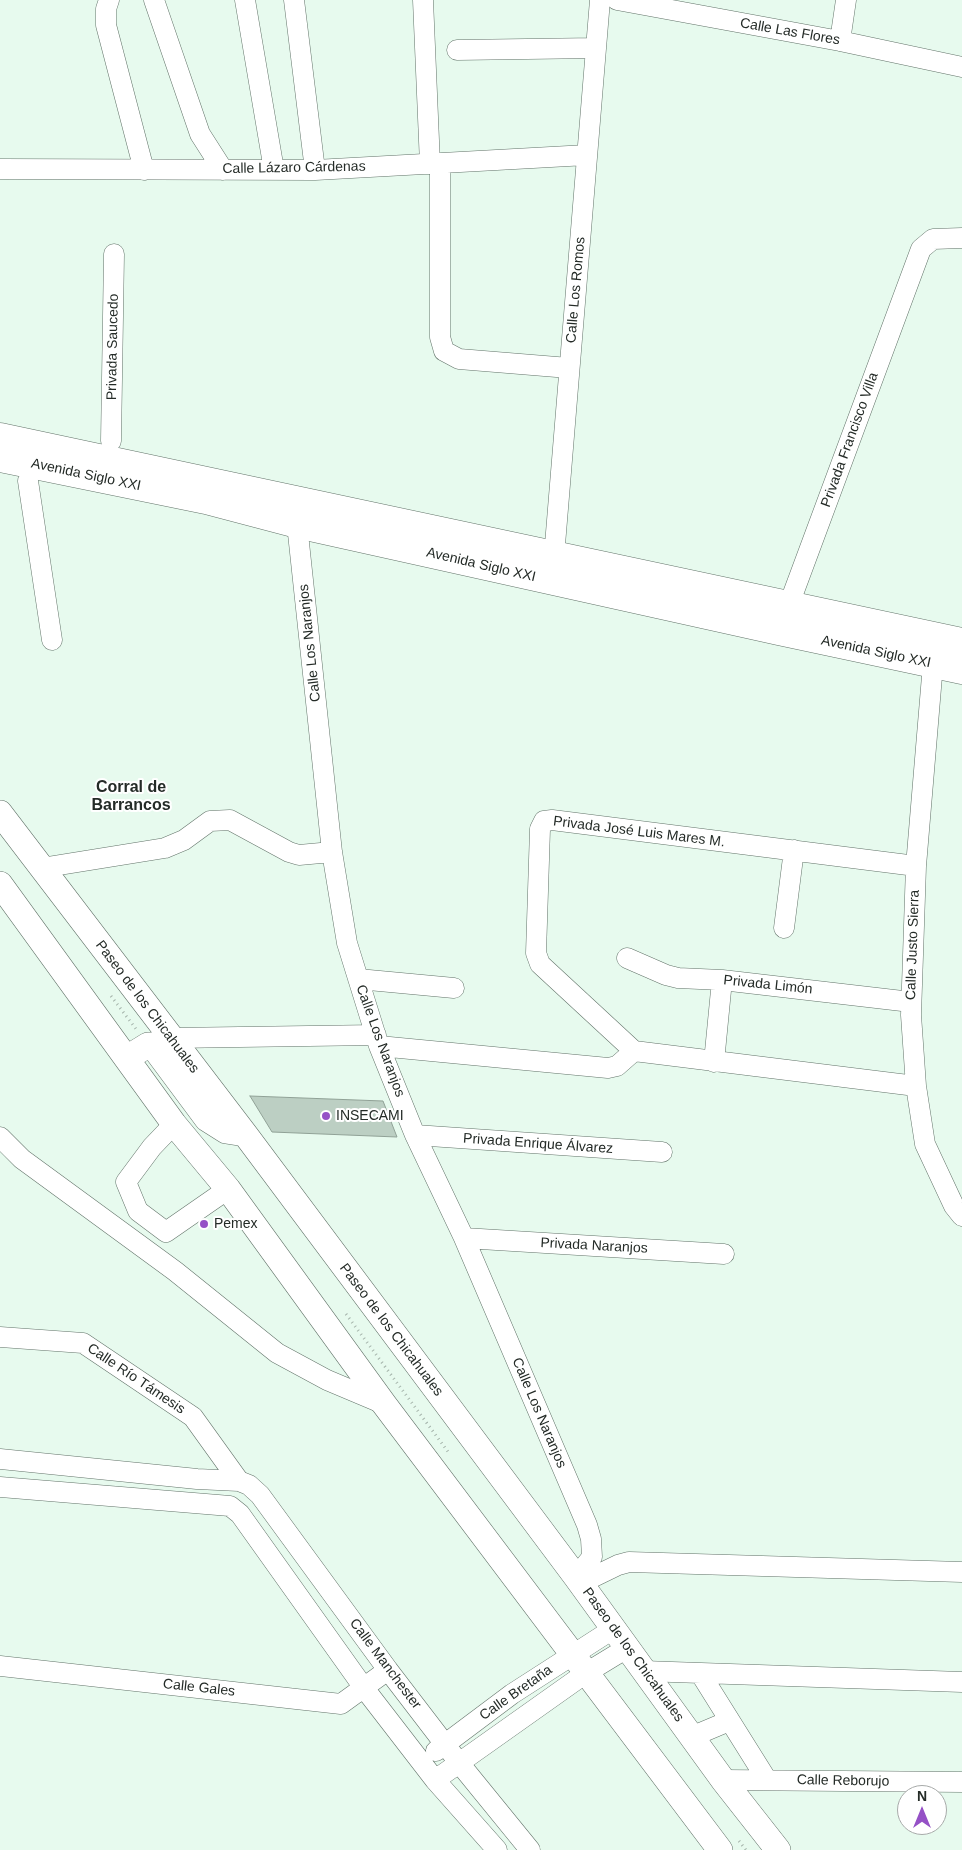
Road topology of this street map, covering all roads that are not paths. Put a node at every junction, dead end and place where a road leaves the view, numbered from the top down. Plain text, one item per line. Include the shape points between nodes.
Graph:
1 (110, 0) edge
2 (154, 0) edge
3 (245, 0) edge
4 (294, 0) edge
5 (423, 0) edge
6 (600, 0) edge
7 (617, 0) edge
8 (846, 0) edge
9 (840, 41) junction
10 (596, 48) junction
11 (457, 50) dead end
12 (962, 66) edge
13 (587, 155) junction
14 (435, 163) junction
15 (0, 169) edge
16 (144, 170) junction
17 (224, 170) junction
18 (274, 170) junction
19 (315, 170) junction
20 (962, 238) edge
21 (114, 254) dead end
22 (569, 368) junction
23 (0, 423) edge
24 (0, 438) edge
25 (111, 441) junction
26 (0, 458) edge
27 (0, 476) edge
28 (28, 481) junction
29 (207, 490) junction
30 (382, 517) junction
31 (295, 523) junction
32 (554, 554) junction
33 (552, 581) junction
34 (789, 606) junction
35 (779, 631) junction
36 (52, 640) dead end
37 (962, 642) edge
38 (933, 664) junction
39 (962, 670) edge
40 (0, 813) edge
41 (794, 850) junction
42 (332, 852) junction
43 (916, 866) junction
44 (42, 868) junction
45 (0, 884) edge
46 (784, 928) dead end
47 (627, 958) dead end
48 (358, 979) junction
49 (722, 980) junction
50 (454, 988) dead end
51 (911, 1002) junction
52 (172, 1038) junction
53 (378, 1040) junction
54 (138, 1051) junction
55 (634, 1051) junction
56 (714, 1062) junction
57 (916, 1086) junction
58 (174, 1124) junction
59 (245, 1134) junction
60 (415, 1135) junction
61 (0, 1138) edge
62 (662, 1152) dead end
63 (228, 1189) junction
64 (962, 1216) edge
65 (464, 1238) junction
66 (724, 1254) dead end
67 (0, 1337) edge
68 (384, 1404) junction
69 (214, 1447) junction
70 (0, 1459) edge
71 (197, 1479) junction
72 (239, 1481) junction
73 (0, 1486) edge
74 (230, 1506) junction
75 (962, 1572) edge
76 (578, 1580) junction
77 (620, 1638) junction
78 (579, 1664) junction
79 (0, 1666) edge
80 (388, 1670) junction
81 (643, 1671) junction
82 (700, 1672) junction
83 (962, 1682) edge
84 (364, 1688) junction
85 (729, 1721) junction
86 (691, 1736) junction
87 (446, 1745) junction
88 (420, 1760) junction
89 (460, 1764) junction
90 (436, 1780) junction
91 (723, 1780) junction
92 (767, 1780) junction
93 (962, 1782) edge
94 (518, 1833) junction
95 (727, 1842) edge
96 (497, 1850) edge
97 (530, 1850) edge
98 (778, 1850) edge

1 - 16 street via 106,8 106,25
2 - 17 street via 200,134
3 - 18 street
4 - 19 street
5 - 14 street
6 - 10 street, Calle Los Romos
7 - 9 street, Calle Las Flores
8 - 9 street
9 - 12 street, Calle Las Flores
10 - 11 street
10 - 13 street, Calle Los Romos
13 - 14 street, Calle Lázaro Cárdenas
13 - 22 street, Calle Los Romos
14 - 19 street, Calle Lázaro Cárdenas
14 - 22 street via 440,337 444,351 459,359
15 - 16 street, Calle Lázaro Cárdenas
16 - 17 street, Calle Lázaro Cárdenas
17 - 18 street, Calle Lázaro Cárdenas
18 - 19 street, Calle Lázaro Cárdenas
20 - 34 street, Privada Francisco Villa via 933,239 922,249
21 - 25 street, Privada Saucedo
22 - 32 street, Calle Los Romos
23 - 25 highway
24 - 29 highway, Avenida Siglo XXI
25 - 30 highway via 276,480
26 - 29 highway, Avenida Siglo XXI
27 - 28 highway
28 - 31 highway via 248,524 280,526
28 - 36 street
29 - 30 highway, Avenida Siglo XXI
29 - 31 highway, Avenida Siglo XXI
30 - 32 highway, Avenida Siglo XXI
31 - 33 highway, Avenida Siglo XXI
31 - 42 street, Calle Los Naranjos
32 - 33 street, Calle Los Romos
32 - 34 highway, Avenida Siglo XXI
33 - 35 highway, Avenida Siglo XXI
34 - 35 street, Privada Francisco Villa
34 - 37 highway, Avenida Siglo XXI
35 - 38 highway, Avenida Siglo XXI
38 - 39 highway, Avenida Siglo XXI
38 - 43 street, Calle Justo Sierra
40 - 44 main road, Paseo de los Chicahuales
41 - 43 street, Privada José Luis Mares M.
41 - 46 street
41 - 55 street, Privada José Luis Mares M. via 544,821 540,829 536,953 540,964
42 - 44 street via 300,855 230,820 210,821 184,840 164,848
42 - 48 street, Calle Los Naranjos via 347,943
43 - 51 street, Calle Justo Sierra
44 - 52 main road, Paseo de los Chicahuales
45 - 54 main road
47 - 49 street, Privada Limón via 666,975
48 - 50 street
48 - 53 street, Calle Los Naranjos
49 - 51 street, Privada Limón
49 - 56 street
51 - 57 street, Calle Justo Sierra
52 - 53 street
52 - 59 main road, Paseo de los Chicahuales
53 - 55 street via 608,1068 617,1066
53 - 60 street, Calle Los Naranjos
54 - 58 main road
54 - 59 main road via 152,1045 207,1119 226,1131
55 - 56 street
56 - 57 street
57 - 64 street, Calle Justo Sierra via 925,1144 954,1206
58 - 63 main road
58 - 63 street via 126,1182 138,1211 166,1232
59 - 76 main road, Paseo de los Chicahuales
60 - 62 street, Privada Enrique Álvarez
60 - 65 street, Calle Los Naranjos
61 - 68 street via 22,1159 176,1271 277,1353 327,1380
63 - 68 main road
65 - 66 street, Privada Naranjos
65 - 76 street, Calle Los Naranjos via 587,1525 592,1557
67 - 69 street, Calle Río Támesis via 83,1343 193,1418
68 - 78 main road
69 - 71 street
69 - 72 street, Calle Río Támesis
70 - 71 street
71 - 72 street
72 - 74 street
72 - 80 street, Calle Manchester via 260,1495
73 - 74 street
74 - 84 street via 240,1514
75 - 76 street via 629,1562
76 - 77 main road, Paseo de los Chicahuales
77 - 78 street, Calle Bretaña
77 - 81 main road, Paseo de los Chicahuales
78 - 87 street, Calle Bretaña via 512,1694
78 - 89 street, Calle Bretaña
78 - 95 main road
79 - 84 street, Calle Gales via 341,1704
80 - 84 street, Calle Gales
80 - 87 street, Calle Manchester
81 - 82 street
81 - 86 main road, Paseo de los Chicahuales
82 - 83 street
82 - 85 street
84 - 88 street
85 - 86 street
85 - 92 street
86 - 91 main road, Paseo de los Chicahuales
87 - 88 street, Calle Bretaña
87 - 89 street, Calle Manchester
88 - 90 street
89 - 90 street, Calle Bretaña
89 - 94 street, Calle Manchester
90 - 96 street
91 - 92 street, Calle Reborujo
91 - 98 main road, Paseo de los Chicahuales
92 - 93 street, Calle Reborujo
94 - 96 street
94 - 97 street, Calle Manchester

